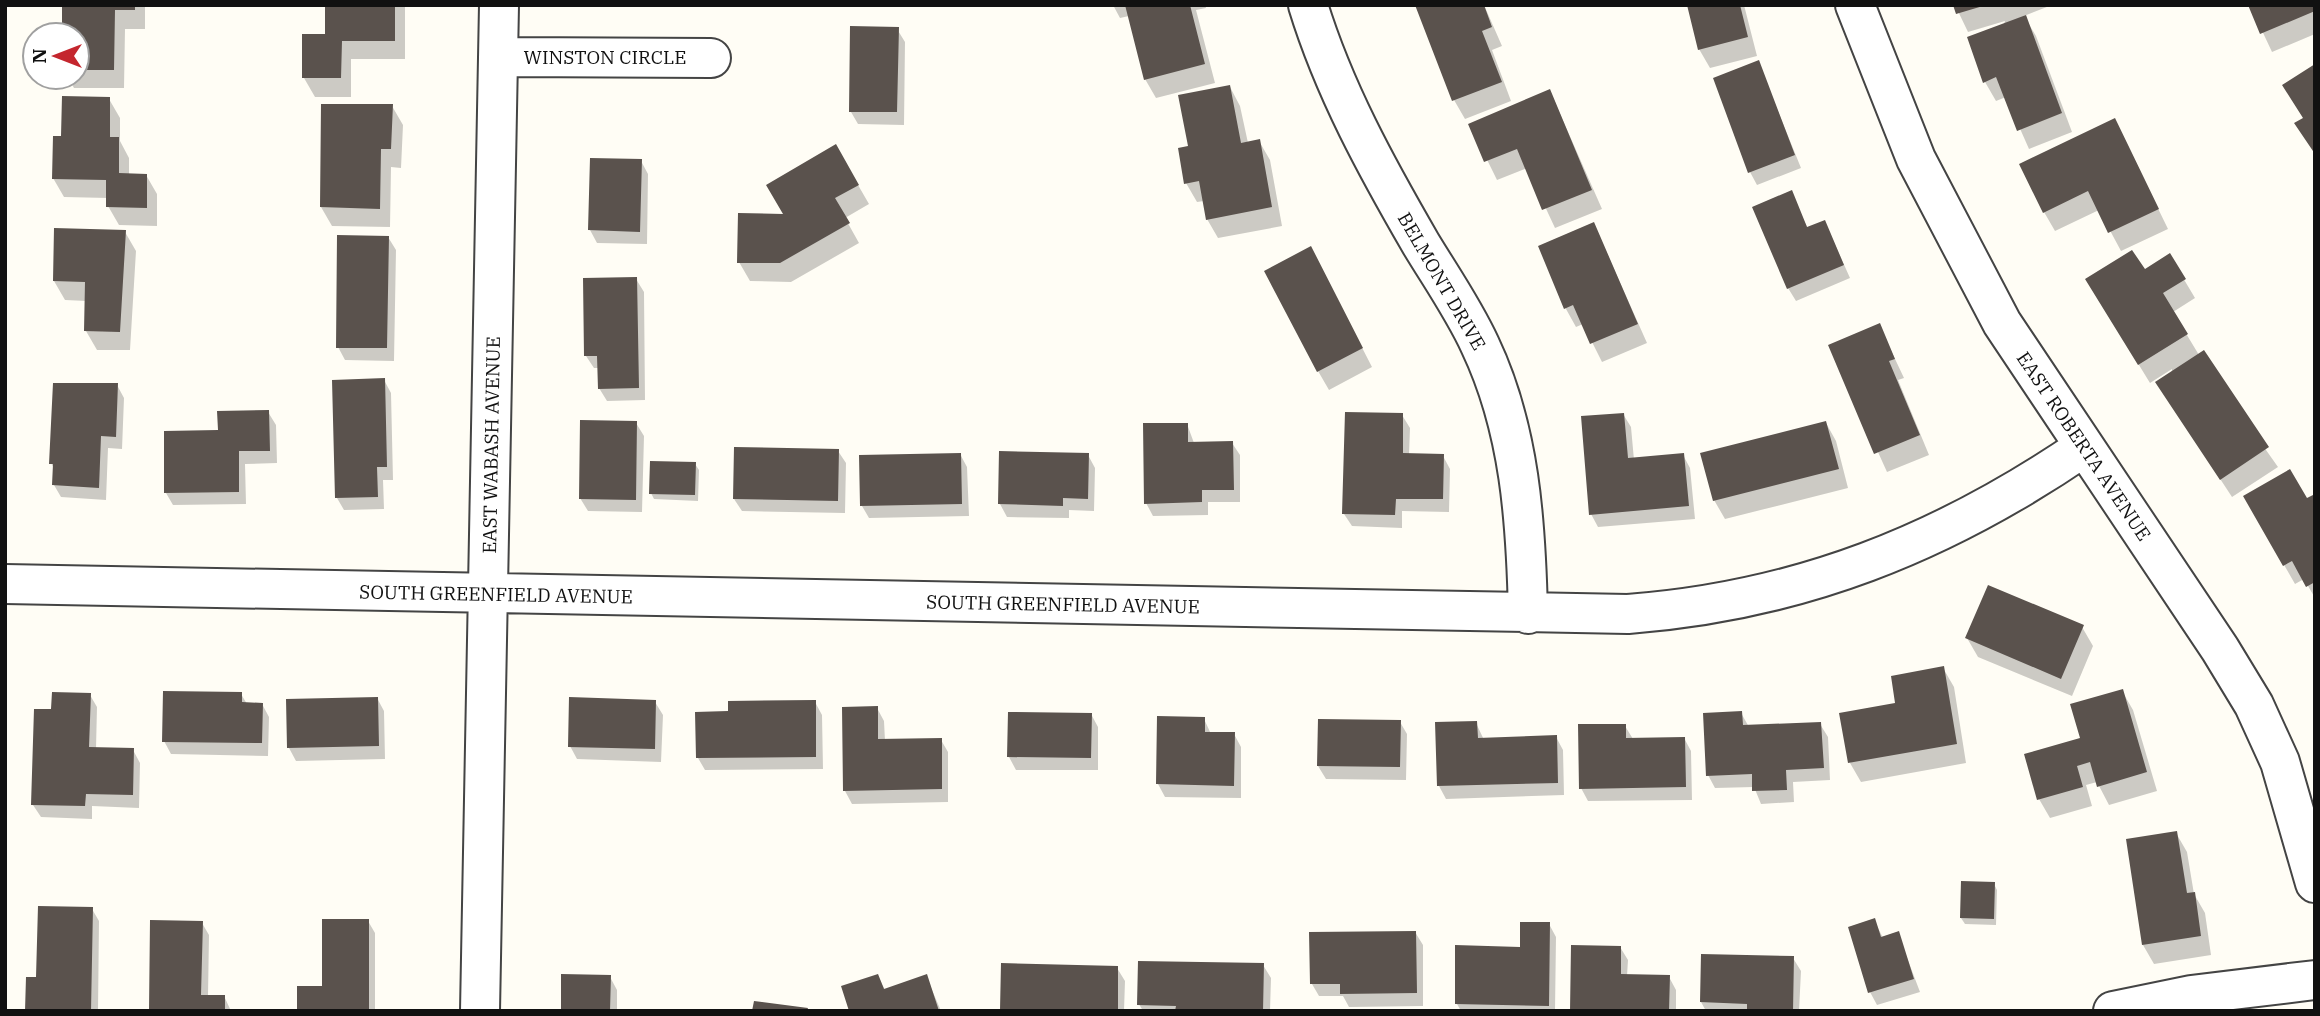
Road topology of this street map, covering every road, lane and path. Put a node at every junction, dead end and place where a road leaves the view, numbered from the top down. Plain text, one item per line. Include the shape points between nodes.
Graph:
1 (499, 5) edge
2 (1308, 5) edge
3 (1855, 5) edge
4 (498, 57) junction
5 (711, 58) dead end
6 (2084, 447) junction
7 (5, 584) edge
8 (488, 594) junction
9 (1528, 614) junction
10 (2315, 883) edge
11 (2315, 980) edge
12 (480, 1011) edge
13 (2113, 1011) edge

1 - 4 street, EAST WABASH AVENUE
2 - 9 street, BELMONT DRIVE via 1381,176 1480,345 1507,415 1519,474
3 - 6 street, EAST ROBERTA AVENUE via 1916,159 1959,245 2002,323
4 - 5 street, WINSTON CIRCLE
4 - 8 street, EAST WABASH AVENUE
6 - 9 street, SOUTH GREENFIELD AVENUE via 1969,519 1913,546 1806,584 1680,610
6 - 10 street, EAST ROBERTA AVENUE via 2254,705 2280,762
7 - 8 street, SOUTH GREENFIELD AVENUE
8 - 9 street, SOUTH GREENFIELD AVENUE
8 - 12 street, EAST WABASH AVENUE
11 - 13 street

